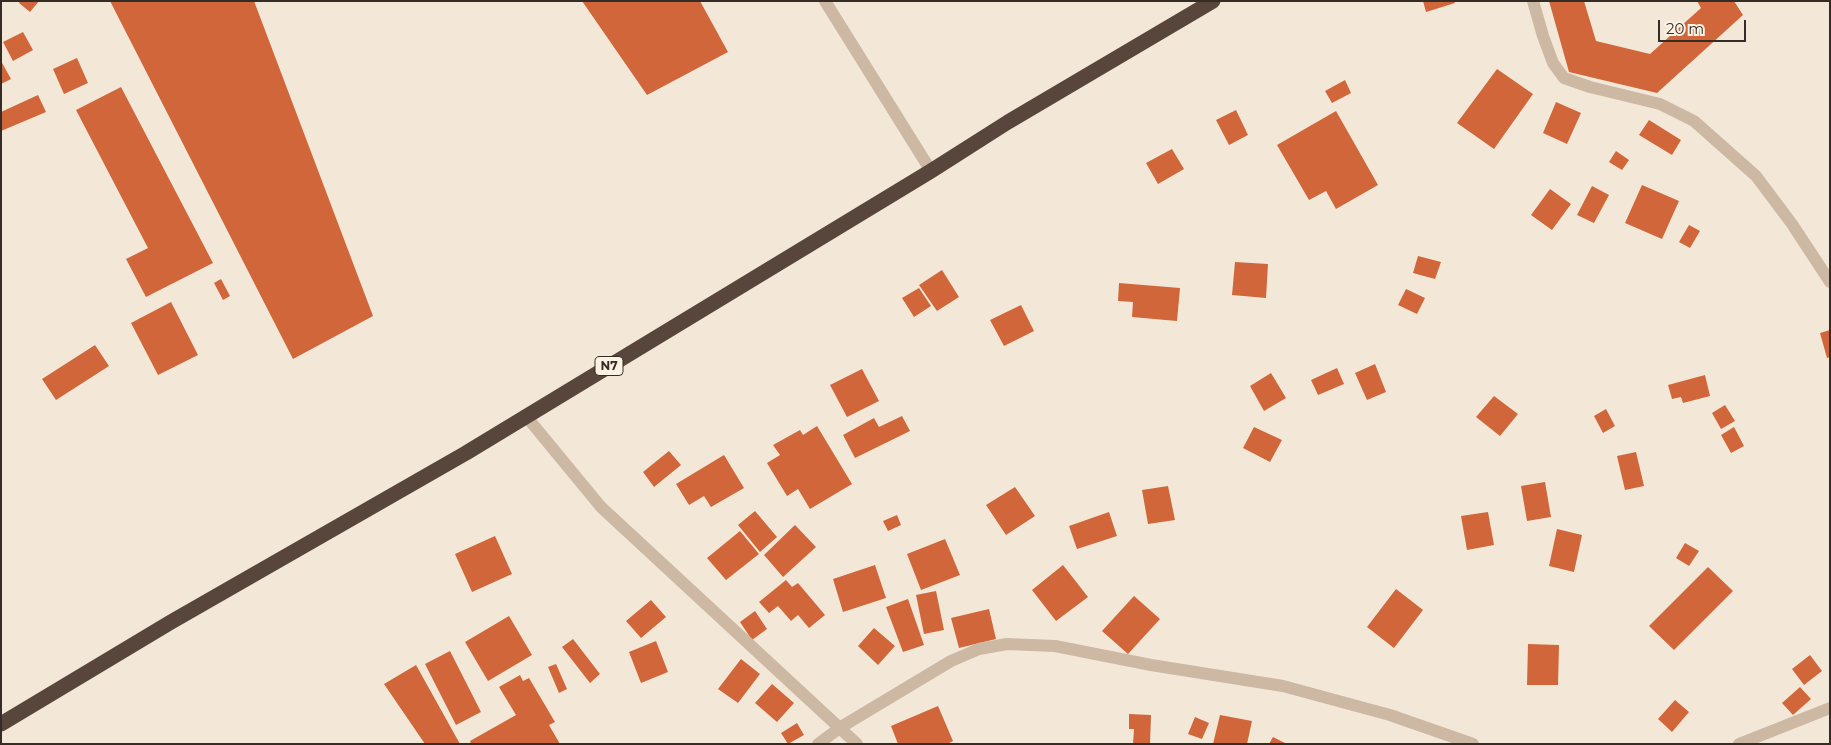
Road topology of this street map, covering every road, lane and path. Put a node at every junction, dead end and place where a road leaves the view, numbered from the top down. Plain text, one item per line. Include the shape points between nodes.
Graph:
1 (825, 1) edge
2 (1213, 1) edge
3 (1533, 1) edge
4 (931, 171) junction
5 (1830, 282) edge
6 (526, 416) junction
7 (1830, 708) edge
8 (1, 724) edge
9 (841, 727) junction
10 (818, 744) edge
11 (857, 744) edge
12 (1473, 744) edge
13 (1739, 744) edge

1 - 4 street
2 - 4 highway, N7
3 - 5 street via 1553,63 1564,78 1660,104 1694,121 1756,176
4 - 6 highway, N7
6 - 8 highway, N7
6 - 9 street via 601,508
7 - 13 street
9 - 10 street
9 - 11 street
9 - 12 street via 951,661 979,648 1007,644 1055,646 1283,686 1390,715

